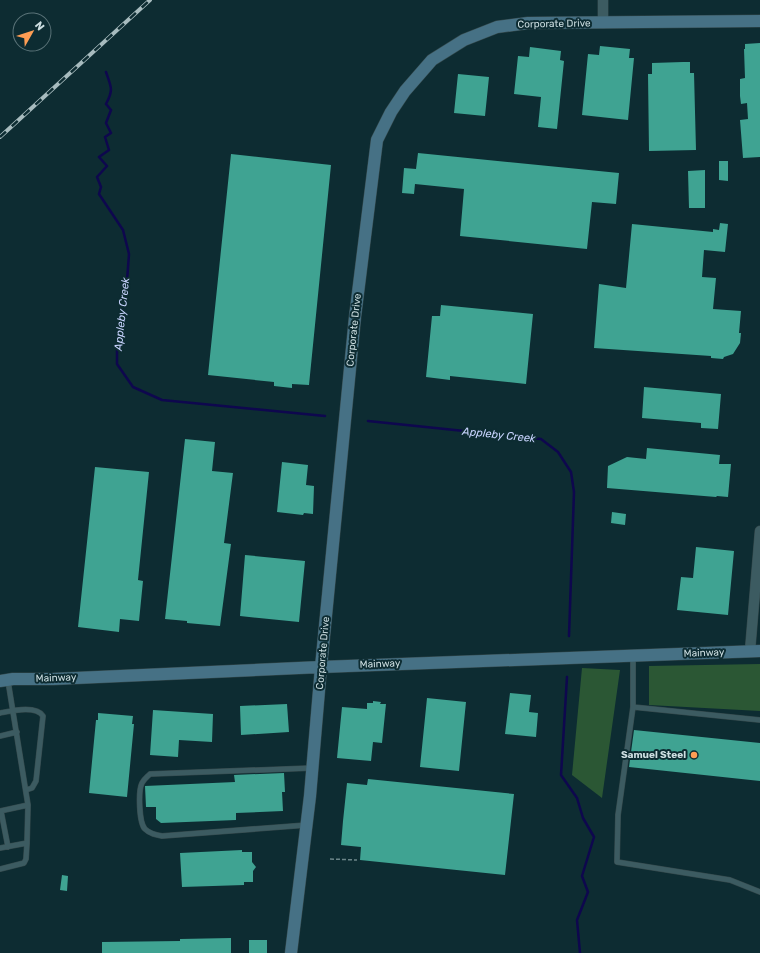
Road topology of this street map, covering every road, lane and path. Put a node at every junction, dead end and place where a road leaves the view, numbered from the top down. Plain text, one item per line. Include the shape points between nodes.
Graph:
1 (603, 0) edge
2 (760, 21) edge
3 (603, 23) junction
4 (760, 531) edge
5 (755, 651) edge
6 (633, 655) junction
7 (321, 666) junction
8 (4, 680) edge
9 (633, 707) junction
10 (13, 710) junction
11 (0, 713) edge
12 (760, 720) edge
13 (17, 732) junction
14 (0, 736) edge
15 (313, 768) junction
16 (26, 790) junction
17 (28, 805) junction
18 (0, 811) edge
19 (307, 825) junction
20 (27, 843) junction
21 (8, 847) junction
22 (0, 848) edge
23 (330, 859) dead end
24 (357, 860) dead end
25 (0, 869) edge
26 (760, 892) edge
27 (292, 953) edge

1 - 3 street
2 - 3 street, Corporate Drive
3 - 7 street, Corporate Drive via 528,23 497,27 464,40 432,60 405,91 377,140 355,317
4 - 5 street
5 - 6 street, Mainway
6 - 7 street, Mainway
6 - 9 lane
7 - 8 street, Mainway
7 - 15 street, Corporate Drive
8 - 10 lane
9 - 12 lane
9 - 26 lane via 618,815 616,862 730,880
10 - 11 lane
10 - 13 lane
10 - 16 lane via 37,710 43,716 36,781 32,788
13 - 14 lane
13 - 16 lane
15 - 19 street, Corporate Drive
15 - 19 lane via 150,774 142,782 140,790 141,822 150,833 162,836
16 - 17 lane
17 - 18 lane
17 - 20 lane
18 - 21 lane
19 - 27 street, Corporate Drive
20 - 21 lane
20 - 25 lane via 24,863
21 - 22 lane
23 - 24 path

